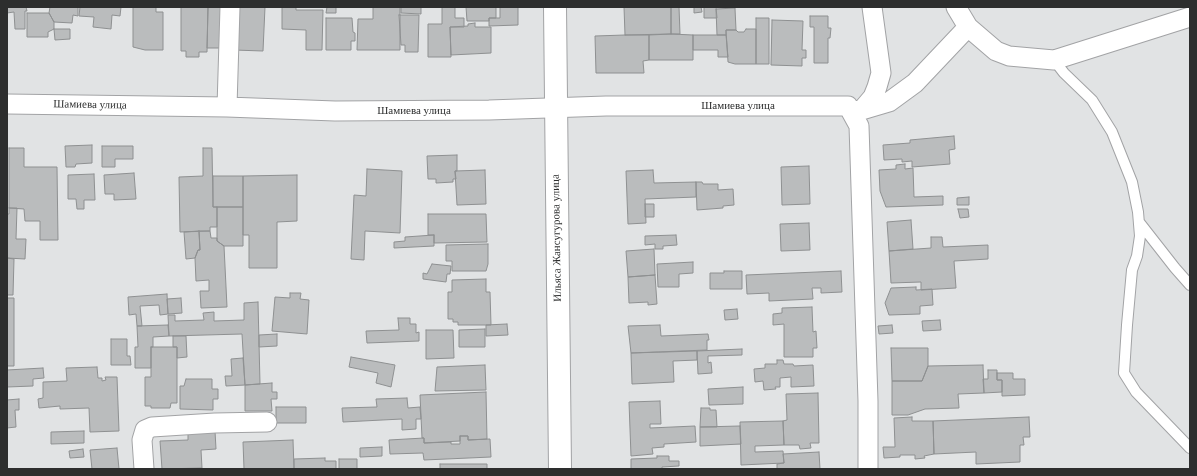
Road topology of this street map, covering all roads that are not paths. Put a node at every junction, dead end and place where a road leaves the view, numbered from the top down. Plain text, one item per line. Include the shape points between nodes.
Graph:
1 (230, 7) edge
2 (555, 7) edge
3 (872, 7) edge
4 (956, 7) edge
5 (1190, 18) edge
6 (968, 27) junction
7 (1054, 60) junction
8 (7, 104) edge
9 (226, 107) junction
10 (555, 108) junction
11 (855, 108) junction
12 (1139, 222) junction
13 (1190, 285) edge
14 (267, 422) dead end
15 (1190, 448) edge
16 (144, 469) edge
17 (560, 469) edge
18 (868, 469) edge

1 - 9 street
2 - 10 street, Ильяса Жансугурова улица
3 - 11 street via 881,73 872,97
4 - 6 street
5 - 7 street
6 - 7 street via 996,51 1009,56
6 - 11 street, Шамиева улица via 915,84 889,102
7 - 12 lane via 1092,100 1112,132 1132,182
8 - 9 street, Шамиева улица
9 - 10 street, Шамиева улица via 335,111
10 - 11 street, Шамиева улица
10 - 17 street, Ильяса Жансугурова улица
11 - 18 street via 859,126
12 - 13 lane
12 - 15 lane via 1140,236 1132,270 1124,373 1136,392
14 - 16 street via 152,427 145,430 142,440

